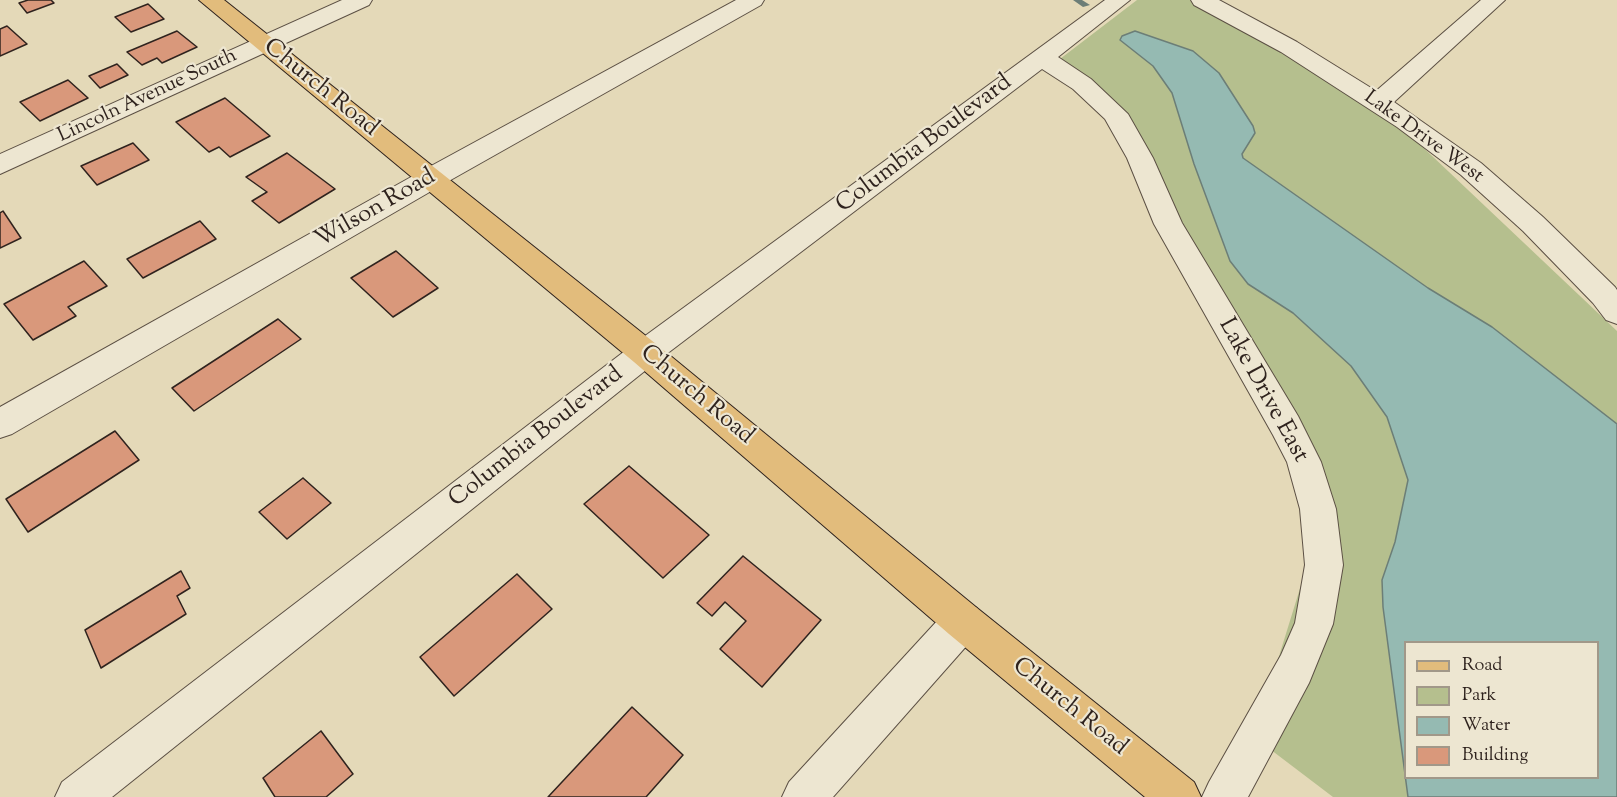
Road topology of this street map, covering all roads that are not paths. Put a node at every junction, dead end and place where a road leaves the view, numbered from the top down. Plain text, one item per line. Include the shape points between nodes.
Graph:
1 (210, 0) edge
2 (361, 0) edge
3 (753, 0) edge
4 (1119, 0) edge
5 (1202, 0) edge
6 (1494, 0) edge
7 (265, 44) junction
8 (1042, 58) junction
9 (1378, 103) junction
10 (0, 165) edge
11 (430, 179) junction
12 (1617, 312) edge
13 (645, 353) junction
14 (0, 424) edge
15 (963, 621) junction
16 (77, 797) edge
17 (804, 797) edge
18 (1179, 797) edge
19 (1224, 797) edge

1 - 7 main road, Church Road
2 - 7 street, Lincoln Avenue South
3 - 11 street, Wilson Road
4 - 8 street, Columbia Boulevard
5 - 9 street, Lake Drive West via 1289,47
6 - 9 street
7 - 10 street, Lincoln Avenue South
7 - 11 main road, Church Road
8 - 13 street, Columbia Boulevard
8 - 19 street, Lake Drive East via 1082,84 1114,114 1140,158 1168,224 1286,426 1304,462 1318,509 1324,565 1314,624 1295,669
9 - 12 street, Lake Drive West via 1471,169 1533,224
11 - 13 main road, Church Road
11 - 14 street, Wilson Road
13 - 15 main road, Church Road
13 - 16 street, Columbia Boulevard
15 - 17 street
15 - 18 main road, Church Road

